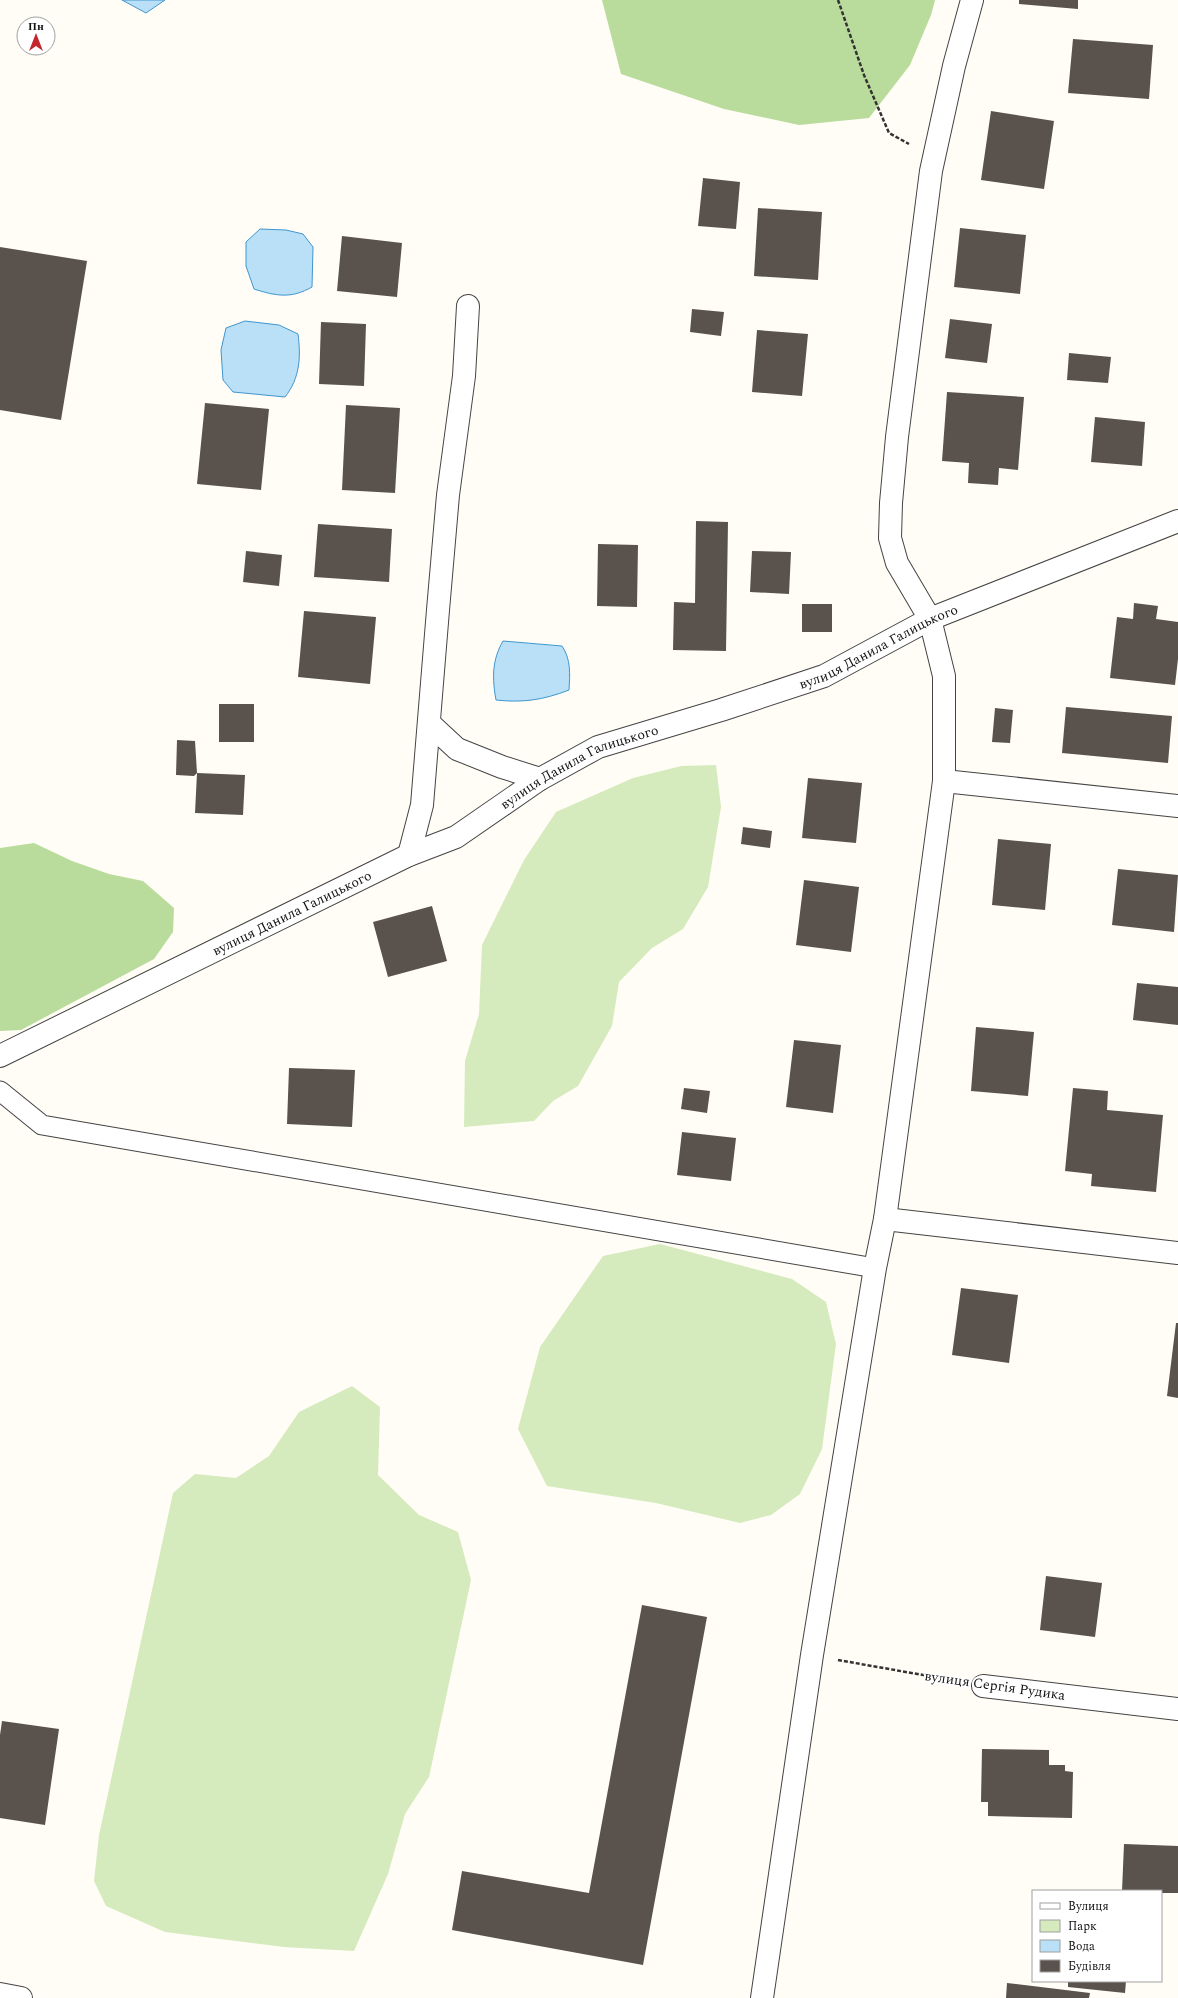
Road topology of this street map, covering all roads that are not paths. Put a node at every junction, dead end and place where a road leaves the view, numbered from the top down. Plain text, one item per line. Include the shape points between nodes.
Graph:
1 (972, 0) edge
2 (468, 306) dead end
3 (1178, 522) edge
4 (930, 618) junction
5 (429, 724) junction
6 (540, 779) junction
7 (944, 781) junction
8 (1178, 806) edge
9 (409, 856) junction
10 (0, 1056) edge
11 (0, 1091) edge
12 (885, 1219) junction
13 (1178, 1254) edge
14 (875, 1268) junction
15 (983, 1686) road end
16 (1178, 1709) edge
17 (0, 1994) edge
18 (21, 1998) edge
19 (762, 1998) edge

1 - 4 street via 954,66 934,159 890,503 890,538 896,563
2 - 5 street via 464,376 448,495
3 - 4 street, вулиця Данила Галицького
4 - 6 street, вулиця Данила Галицького via 824,676 598,747
4 - 7 street via 944,676
5 - 6 street via 457,750 502,768
5 - 9 street via 422,805
6 - 9 street, вулиця Данила Галицького via 456,837
7 - 8 street
7 - 12 street
9 - 10 street, вулиця Данила Галицького
11 - 14 lane via 42,1125
12 - 13 street
12 - 14 street
14 - 19 street via 812,1656
15 - 16 street, вулиця Сергія Рудика
17 - 18 street

